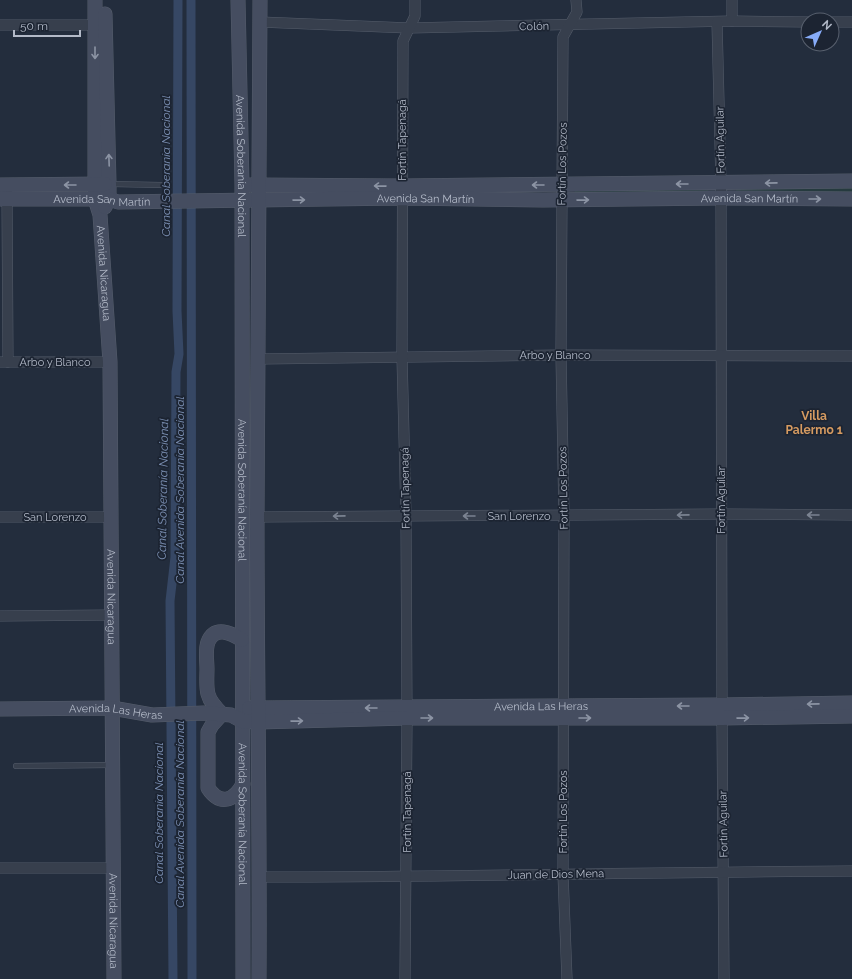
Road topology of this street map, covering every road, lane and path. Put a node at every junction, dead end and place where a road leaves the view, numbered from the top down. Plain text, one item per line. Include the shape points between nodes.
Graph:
1 (95, 0) edge
2 (105, 0) edge
3 (238, 0) edge
4 (260, 0) edge
5 (415, 0) edge
6 (576, 0) edge
7 (732, 0) edge
8 (732, 21) junction
9 (260, 22) junction
10 (717, 22) junction
11 (800, 22) edge
12 (840, 22) edge
13 (852, 22) edge
14 (0, 25) edge
15 (100, 25) junction
16 (569, 25) junction
17 (409, 28) junction
18 (852, 181) edge
19 (102, 184) junction
20 (562, 184) junction
21 (720, 184) junction
22 (4, 185) edge
23 (242, 185) junction
24 (260, 185) junction
25 (162, 186) dead end
26 (402, 192) junction
27 (720, 198) junction
28 (4, 199) edge
29 (102, 199) junction
30 (852, 199) edge
31 (241, 200) junction
32 (260, 200) junction
33 (561, 200) junction
34 (561, 355) junction
35 (721, 355) junction
36 (852, 356) edge
37 (402, 357) junction
38 (259, 359) junction
39 (4, 362) edge
40 (110, 362) junction
41 (242, 410) junction
42 (257, 500) junction
43 (722, 514) junction
44 (852, 515) edge
45 (406, 516) junction
46 (564, 516) junction
47 (0, 517) edge
48 (111, 517) junction
49 (257, 517) junction
50 (112, 615) junction
51 (0, 616) edge
52 (242, 640) junction
53 (852, 703) edge
54 (112, 708) junction
55 (0, 709) edge
56 (564, 712) junction
57 (722, 712) junction
58 (407, 713) junction
59 (234, 715) junction
60 (258, 715) junction
61 (852, 716) edge
62 (112, 765) junction
63 (16, 766) dead end
64 (243, 784) junction
65 (0, 868) edge
66 (113, 868) junction
67 (852, 871) edge
68 (724, 872) junction
69 (562, 874) junction
70 (260, 877) junction
71 (406, 877) junction
72 (259, 905) junction
73 (114, 979) edge
74 (244, 979) edge
75 (259, 979) edge
76 (406, 979) edge
77 (567, 979) edge
78 (724, 979) edge

1 - 15 main road, Avenida Nicaragua
2 - 15 main road, Avenida Nicaragua
3 - 23 main road, Avenida Soberanía Nacional
4 - 9 main road, Avenida Soberanía Nacional
5 - 17 street, Fortín Tapenagá via 414,16
6 - 16 street, Fortín Los Pozos via 577,12
7 - 8 street
8 - 10 street, Colón
8 - 11 street, Colón
9 - 17 street, Colón
9 - 24 main road, Avenida Soberanía Nacional
10 - 16 street, Colón
10 - 21 street, Fortín Aguilar
12 - 13 street
14 - 15 street
15 - 19 main road, Avenida Nicaragua
16 - 17 street, Colón
16 - 20 street, Fortín Los Pozos via 563,37
17 - 26 street, Fortín Tapenagá via 403,41
18 -> 21 main road, Avenida San Martín
19 -> 22 main road, Avenida San Martín
19 - 25 lane, Avenida San Martín
19 - 29 main road, Avenida Nicaragua
21 -> 20 main road, Avenida San Martín
20 -> 26 main road, Avenida San Martín
20 - 33 street, Fortín Los Pozos
21 - 27 street, Fortín Aguilar
22 - 28 street
23 - 24 main road, Avenida San Martín
23 - 31 main road, Avenida Soberanía Nacional
26 -> 24 main road, Avenida San Martín
24 - 32 main road, Avenida Soberanía Nacional
32 -> 26 main road, Avenida San Martín
26 - 33 main road, Avenida San Martín
26 - 37 street, Fortín Tapenagá
27 -> 30 main road, Avenida San Martín
33 -> 27 main road, Avenida San Martín
27 - 35 street, Fortín Aguilar
28 - 29 main road, Avenida San Martín
28 - 39 street
29 - 31 main road, Avenida San Martín via 118,202
29 - 40 main road, Avenida Nicaragua via 100,215
31 - 32 main road, Avenida San Martín
31 - 41 main road, Avenida Soberanía Nacional
32 - 38 main road, Avenida Soberanía Nacional
33 - 34 street, Fortín Los Pozos
34 - 35 street, Arbo y Blanco
34 - 37 street, Arbo y Blanco
34 - 46 street, Fortín Los Pozos
35 - 36 street, Arbo y Blanco
35 - 43 street, Fortín Aguilar
37 - 38 street, Arbo y Blanco
37 - 45 street, Fortín Tapenagá
38 - 42 main road, Avenida Soberanía Nacional
39 - 40 street, Arbo y Blanco
40 - 48 main road, Avenida Nicaragua
41 - 42 main road
41 - 52 main road, Avenida Soberanía Nacional
42 - 49 main road, Avenida Soberanía Nacional
44 -> 43 street, San Lorenzo
43 -> 46 street, San Lorenzo
43 - 57 street, Fortín Aguilar
46 -> 45 street, San Lorenzo
45 -> 49 street, San Lorenzo
45 - 58 street, Fortín Tapenagá
46 - 56 street, Fortín Los Pozos
47 - 48 street, San Lorenzo
48 - 50 main road, Avenida Nicaragua
49 - 60 main road, Avenida Soberanía Nacional
50 - 51 street
50 - 54 main road, Avenida Nicaragua
52 - 59 main road, Avenida Soberanía Nacional
52 - 59 main road via 231,632 222,631 213,635 206,651 208,694 211,702
53 -> 57 main road, Avenida Las Heras
54 - 55 main road, Avenida Las Heras
54 - 59 main road, Avenida Las Heras via 152,715
54 - 62 main road, Avenida Nicaragua
56 - 57 main road, Avenida Las Heras
56 - 58 main road, Avenida Las Heras
56 - 69 street, Fortín Los Pozos
57 -> 61 main road, Avenida Las Heras
57 - 68 street, Fortín Aguilar
58 - 60 main road, Avenida Las Heras
58 - 71 street, Fortín Tapenagá
59 - 60 main road, Avenida Las Heras
59 - 64 main road, Avenida Soberanía Nacional
59 - 64 main road via 212,725 208,732 208,788 213,795 226,799 233,798
60 - 70 main road, Avenida Soberanía Nacional
62 - 63 lane
62 - 66 main road, Avenida Nicaragua
64 - 74 main road, Avenida Soberanía Nacional
65 - 66 street
66 - 73 main road, Avenida Nicaragua
67 - 68 street, Juan de Dios Mena
68 - 69 street, Juan de Dios Mena
68 - 78 street, Fortín Aguilar
69 - 71 street, Juan de Dios Mena
69 - 77 street, Fortín Los Pozos
70 - 71 street, Juan de Dios Mena
70 - 72 main road, Avenida Soberanía Nacional
71 - 76 street, Fortín Tapenagá
72 - 74 main road
72 - 75 main road, Avenida Soberanía Nacional

